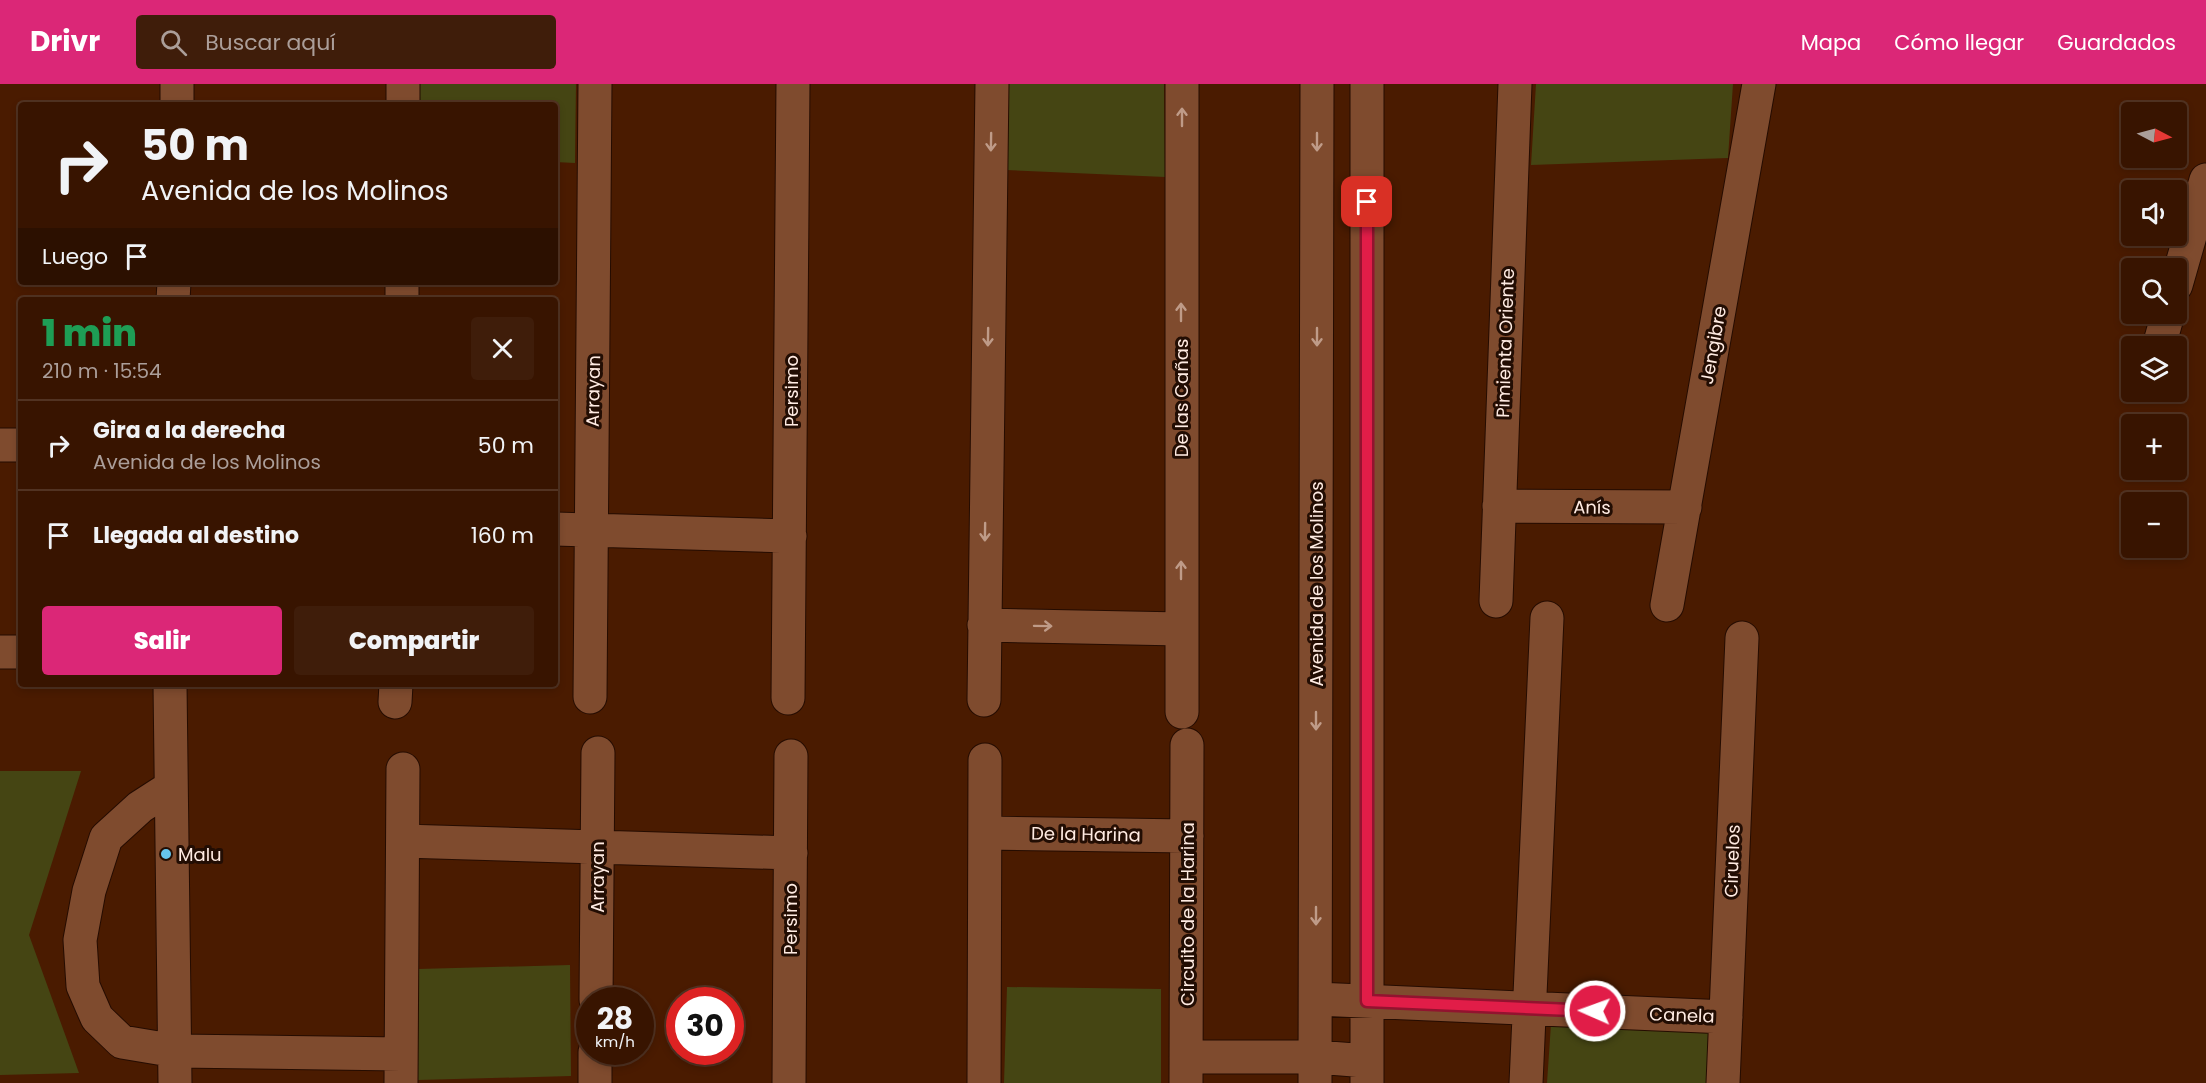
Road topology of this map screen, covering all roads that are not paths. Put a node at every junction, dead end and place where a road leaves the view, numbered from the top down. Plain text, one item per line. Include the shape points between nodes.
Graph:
1 (177, 84) edge
2 (403, 84) edge
3 (596, 84) edge
4 (793, 84) edge
5 (992, 84) edge
6 (1182, 84) edge
7 (1317, 84) edge
8 (1367, 84) edge
9 (1515, 84) edge
10 (1759, 84) edge
11 (177, 102) edge
12 (403, 102) edge
13 (2206, 180) edge
14 (2184, 258) edge
15 (0, 445) edge
16 (18, 445) edge
17 (1499, 506) junction
18 (1685, 507) junction
19 (558, 529) edge
20 (592, 530) junction
21 (790, 536) junction
22 (1496, 601) dead end
23 (1667, 605) dead end
24 (1547, 618) dead end
25 (984, 625) junction
26 (1180, 629) junction
27 (1742, 638) dead end
28 (0, 652) edge
29 (18, 652) edge
30 (170, 687) edge
31 (590, 697) dead end
32 (788, 698) dead end
33 (984, 700) dead end
34 (1182, 712) dead end
35 (1187, 745) dead end
36 (598, 753) dead end
37 (791, 756) dead end
38 (985, 760) dead end
39 (403, 769) dead end
40 (171, 787) junction
41 (985, 833) junction
42 (1187, 836) junction
43 (403, 841) junction
44 (597, 847) junction
45 (791, 854) junction
46 (596, 987) edge
47 (1316, 999) junction
48 (1367, 1001) junction
49 (1530, 1008) junction
50 (1726, 1017) junction
51 (595, 1065) edge
52 (175, 1067) edge
53 (401, 1069) edge
54 (1186, 1070) edge
55 (1316, 1070) edge
56 (1367, 1072) edge
57 (595, 1083) edge
58 (789, 1083) edge
59 (984, 1083) edge
60 (1526, 1083) edge
61 (1723, 1083) edge

1 - 11 street
2 - 12 street
3 - 20 street, Arrayan
4 - 21 street, Persimo
5 -> 25 street
26 -> 6 street, De las Cañas
7 -> 47 street, Avenida de los Molinos
8 - 48 street
9 - 17 street, Pimienta Oriente
10 - 18 street, Jengibre
13 - 14 street
15 - 16 street
17 - 18 street, Anís
17 - 22 street, Pimienta Oriente
18 - 23 street, Jengibre
19 - 20 street
20 - 21 street
20 - 31 street, Arrayan
21 - 32 street, Persimo
24 - 49 street
25 -> 26 street
25 - 33 street
26 - 34 street, De las Cañas
27 - 50 street, Ciruelos
28 - 29 street
30 - 40 street
35 - 42 street, Circuito de la Harina
36 - 44 street, Arrayan
37 - 45 street, Persimo
38 - 41 street
39 - 43 street
40 - 52 street
40 - 52 street via 140,807 106,838 89,891 80,940 83,986 97,1018 122,1042
41 - 42 street, De la Harina
41 - 59 street
42 - 54 street, Circuito de la Harina
43 - 44 street
43 - 53 street
44 - 45 street
44 - 46 street, Arrayan
45 - 58 street, Persimo
47 - 48 street, Canela
47 - 55 street, Avenida de los Molinos
48 - 49 street, Canela
48 - 56 street
49 - 50 street, Canela
49 - 60 street
50 - 61 street, Ciruelos
51 - 57 street
52 - 53 street
54 - 55 street
55 - 56 street

